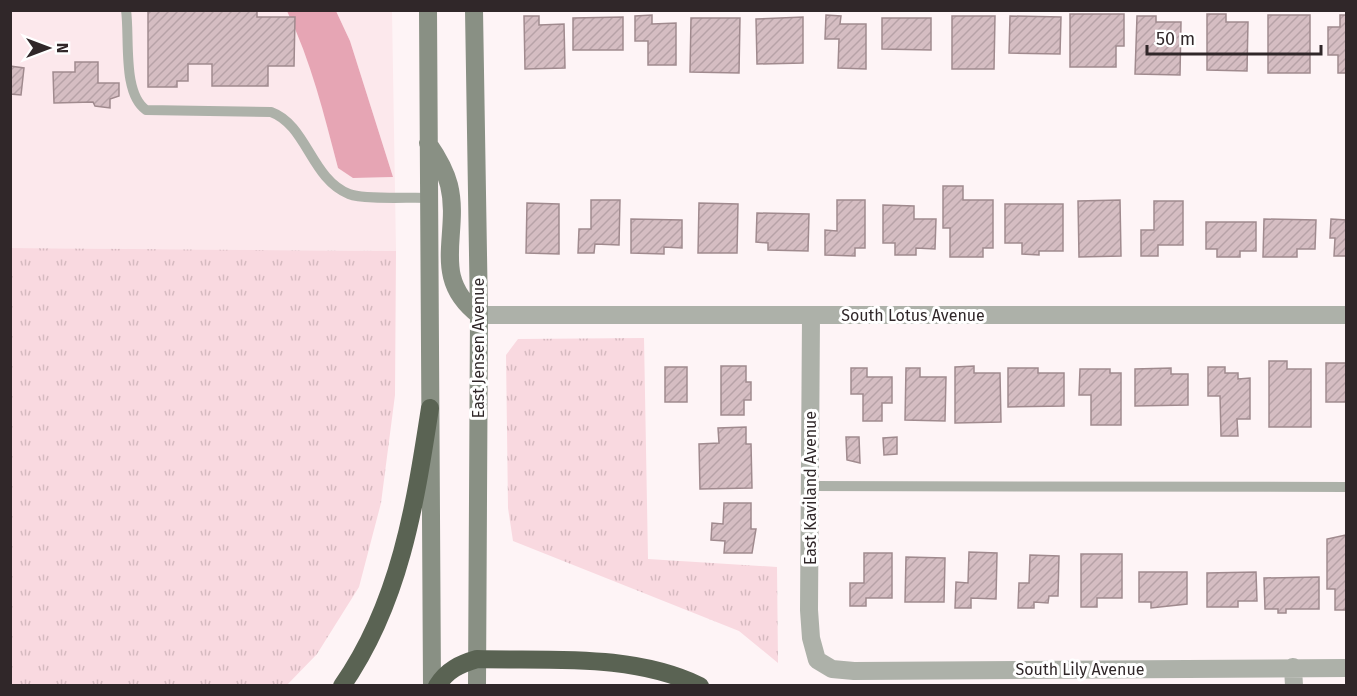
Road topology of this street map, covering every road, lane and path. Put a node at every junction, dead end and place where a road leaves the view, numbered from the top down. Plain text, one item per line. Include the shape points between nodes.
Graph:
1 (126, 10) edge
2 (428, 10) edge
3 (474, 10) edge
4 (428, 143) junction
5 (429, 198) junction
6 (478, 315) junction
7 (811, 315) junction
8 (1347, 315) edge
9 (430, 408) junction
10 (810, 486) junction
11 (1347, 487) edge
12 (477, 659) junction
13 (817, 660) joint
14 (1347, 668) edge
15 (1293, 676) edge
16 (342, 686) edge
17 (435, 686) edge
18 (477, 686) edge
19 (700, 686) edge

1 - 5 lane via 131,88 137,103 146,110 271,112 284,117 325,178 338,189 352,196
2 - 4 main road
3 - 6 main road, East Jensen Avenue
4 - 5 main road
4 - 6 main road via 442,163 450,186 454,290
5 - 9 main road
6 - 7 street, South Lotus Avenue
6 - 12 main road, East Jensen Avenue
7 - 8 street, South Lotus Avenue
7 - 10 street, East Kaviland Avenue
9 - 16 highway via 418,488 395,579 376,631
9 - 17 main road
10 - 11 lane
10 - 13 street, East Kaviland Avenue via 809,610
12 - 17 highway via 458,664
12 - 18 main road, East Jensen Avenue
12 - 19 highway via 600,662 651,669
13 - 15 street, South Lily Avenue via 832,669 854,671
14 - 15 street, South Lily Avenue

